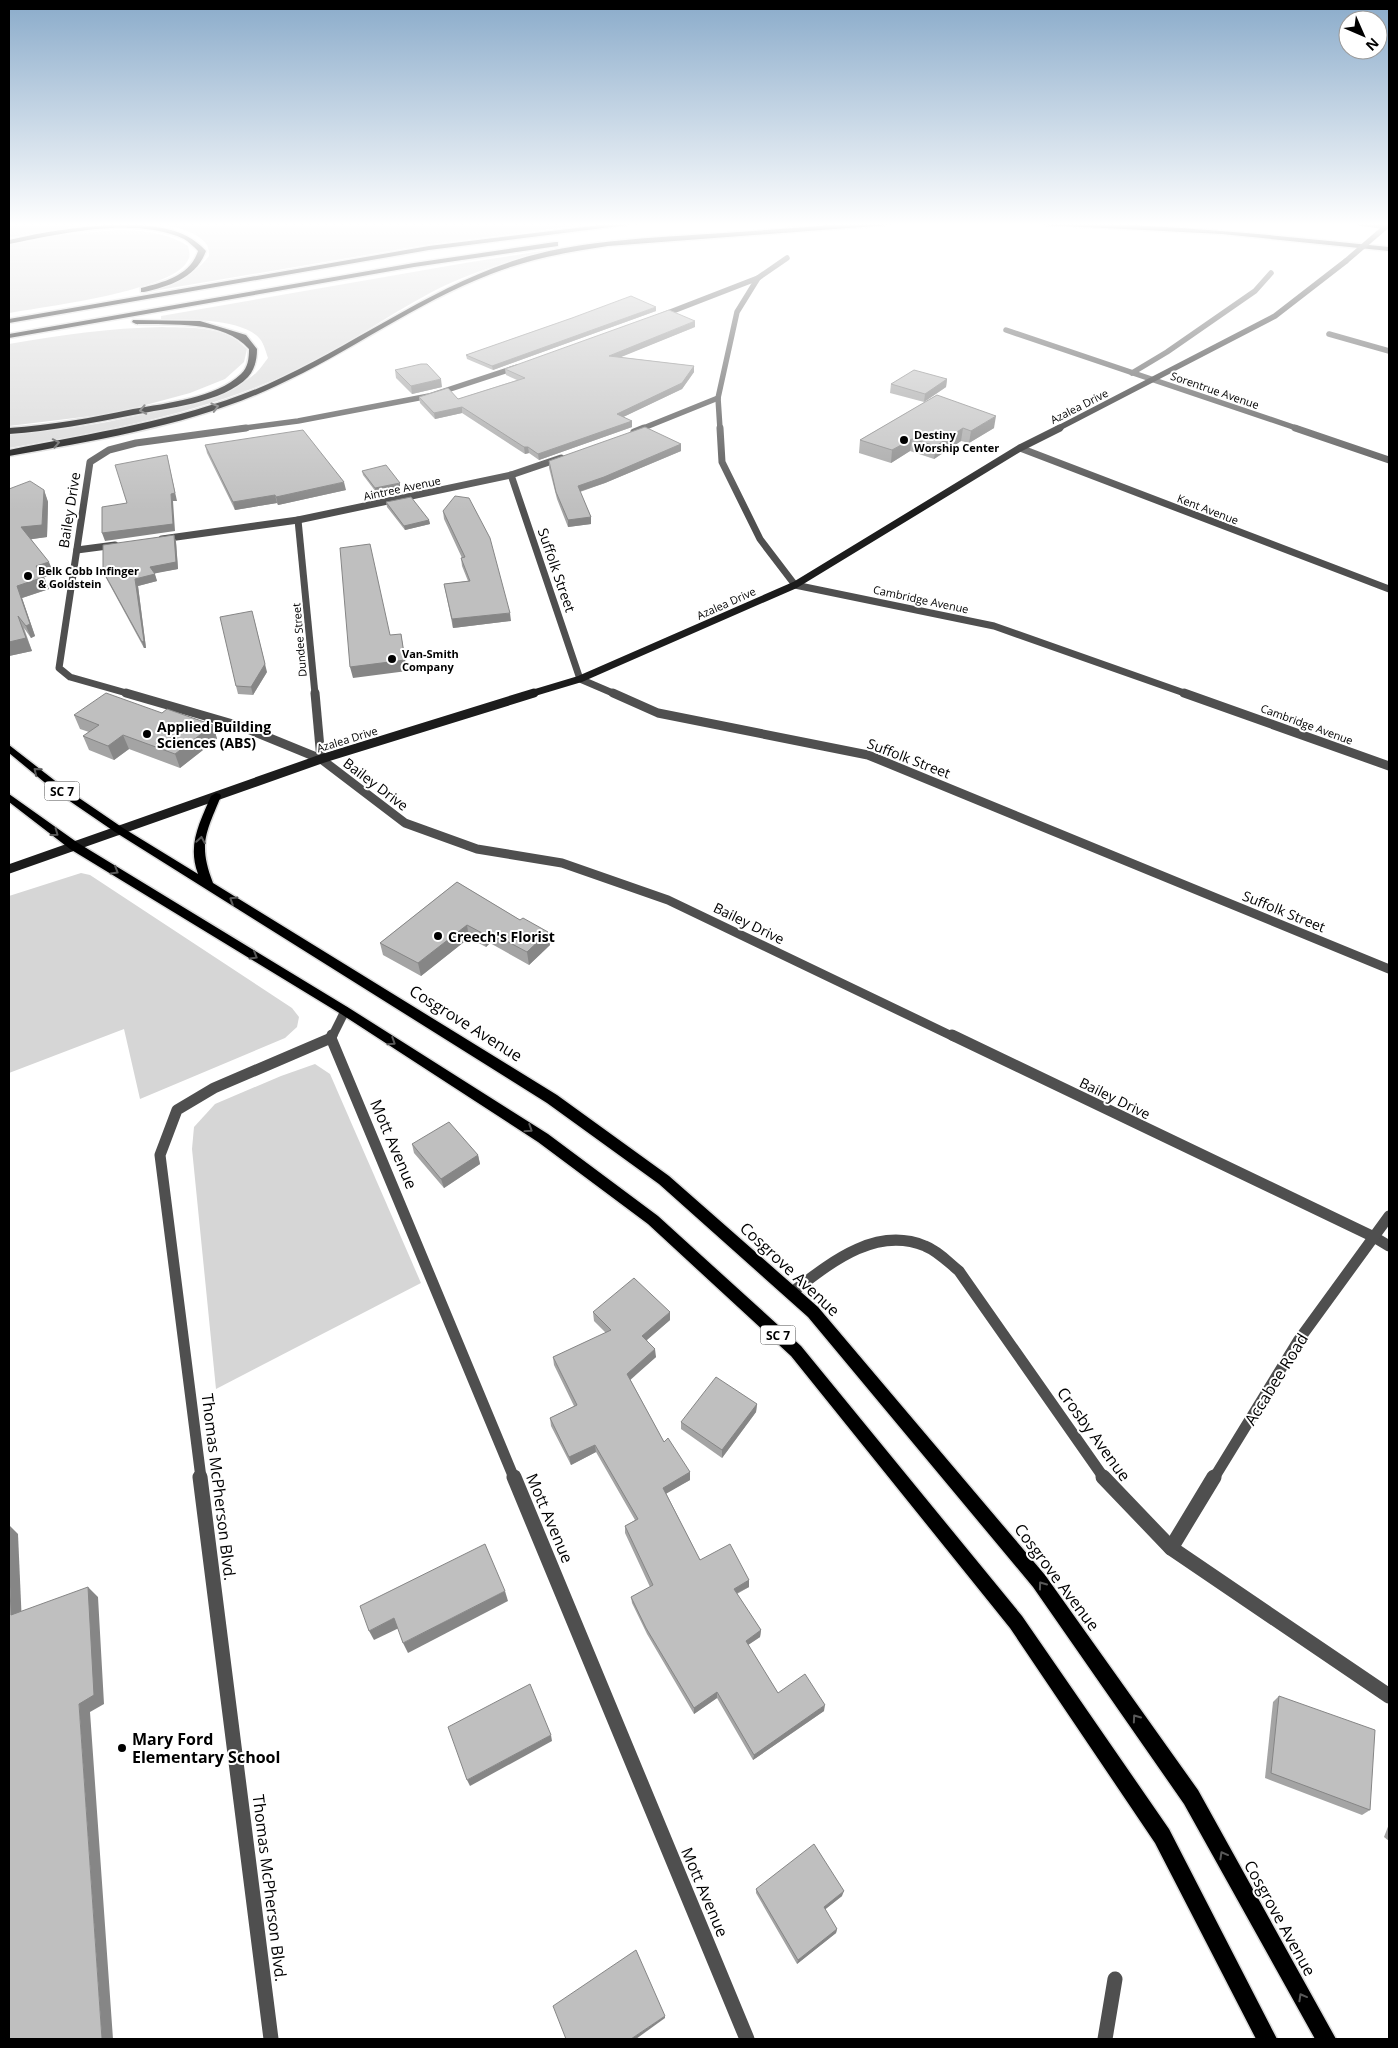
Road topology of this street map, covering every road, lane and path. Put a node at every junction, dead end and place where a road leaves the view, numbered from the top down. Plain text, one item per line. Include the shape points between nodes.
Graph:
1 (26, 319) edge
2 (110, 319) edge
3 (393, 319) edge
4 (736, 319) edge
5 (1215, 319) edge
6 (1270, 319) edge
7 (9, 322) edge
8 (52, 329) junction
9 (1006, 330) dead end
10 (1329, 334) dead end
11 (9, 336) edge
12 (1389, 351) edge
13 (528, 363) edge
14 (1132, 373) junction
15 (1155, 380) junction
16 (718, 398) junction
17 (9, 431) edge
18 (623, 437) edge
19 (1020, 448) junction
20 (9, 453) edge
21 (568, 456) edge
22 (1389, 460) edge
23 (511, 475) junction
24 (298, 520) junction
25 (154, 540) edge
26 (125, 544) edge
27 (77, 550) junction
28 (795, 585) junction
29 (1389, 589) edge
30 (580, 679) junction
31 (9, 748) edge
32 (321, 759) junction
33 (1389, 766) edge
34 (216, 796) junction
35 (9, 797) edge
36 (120, 830) junction
37 (74, 846) junction
38 (9, 869) edge
39 (208, 885) junction
40 (1389, 969) edge
41 (345, 1011) junction
42 (331, 1038) junction
43 (1389, 1216) edge
44 (1374, 1237) junction
45 (1389, 1246) edge
46 (791, 1293) junction
47 (1172, 1548) junction
48 (1389, 1696) edge
49 (1115, 1979) dead end
50 (271, 2039) edge
51 (747, 2039) edge
52 (1105, 2039) edge
53 (1267, 2039) edge
54 (1326, 2039) edge

1 - 7 highway
2 - 8 highway
20 -> 3 highway via 181,417 236,401 309,368
4 - 16 street
5 - 14 street
6 - 15 street, Azalea Drive, bridge
8 - 11 highway
8 -> 17 highway via 127,322 200,323 243,338 253,349 252,362 244,376 194,399 102,419
9 - 14 street, Sorentrue Avenue
10 - 12 street
13 - 27 street, Bailey Drive via 429,396 298,421 136,442 109,450 90,462
14 - 15 street, Sorentrue Avenue
15 - 19 street, Azalea Drive
15 - 22 street, Sorentrue Avenue
16 - 18 street
16 - 28 street via 722,462 760,539
19 - 28 street, Azalea Drive
19 - 29 street, Kent Avenue
21 - 23 street, Aintree Avenue
23 - 24 street, Aintree Avenue
23 - 30 street, Suffolk Street
24 - 25 street, Aintree Avenue
24 - 32 street, Dundee Street
26 - 27 street
27 - 32 street, Bailey Drive via 59,668 70,676 243,726
28 - 30 street, Azalea Drive
28 - 33 street, Cambridge Avenue via 994,626
30 - 32 street, Azalea Drive
30 - 40 street, Suffolk Street via 658,713 868,755
36 -> 31 main road, Cosgrove Avenue / SC 7 via 59,789
32 - 34 street, Azalea Drive
32 - 44 street, Bailey Drive via 405,823 477,849 562,863 668,900
34 - 36 street, Azalea Drive
39 -> 34 main road via 198,857 201,835
35 -> 37 main road, SC 7
36 - 37 street, Azalea Drive
36 - 39 main road, Cosgrove Avenue / SC 7
37 - 38 street, Azalea Drive
37 -> 41 main road, SC 7
46 -> 39 main road, Cosgrove Avenue / SC 7 via 664,1180 552,1099
41 - 42 street
41 -> 53 main road, SC 7 via 543,1138 653,1220 796,1352 1016,1622 1162,1836
42 - 50 street, Thomas McPherson Blvd. via 214,1088 177,1110 160,1156
42 - 51 street, Mott Avenue
43 - 44 street, Accabee Road
44 - 45 street, Bailey Drive
44 - 47 street, Accabee Road via 1298,1342
46 - 47 street, Crosby Avenue via 837,1260 863,1247 888,1240 924,1245 942,1256 959,1271 1107,1484
54 -> 46 main road, Cosgrove Avenue / SC 7 via 1191,1797 1039,1580 813,1312
47 - 48 street, Crosby Avenue
49 - 52 street

